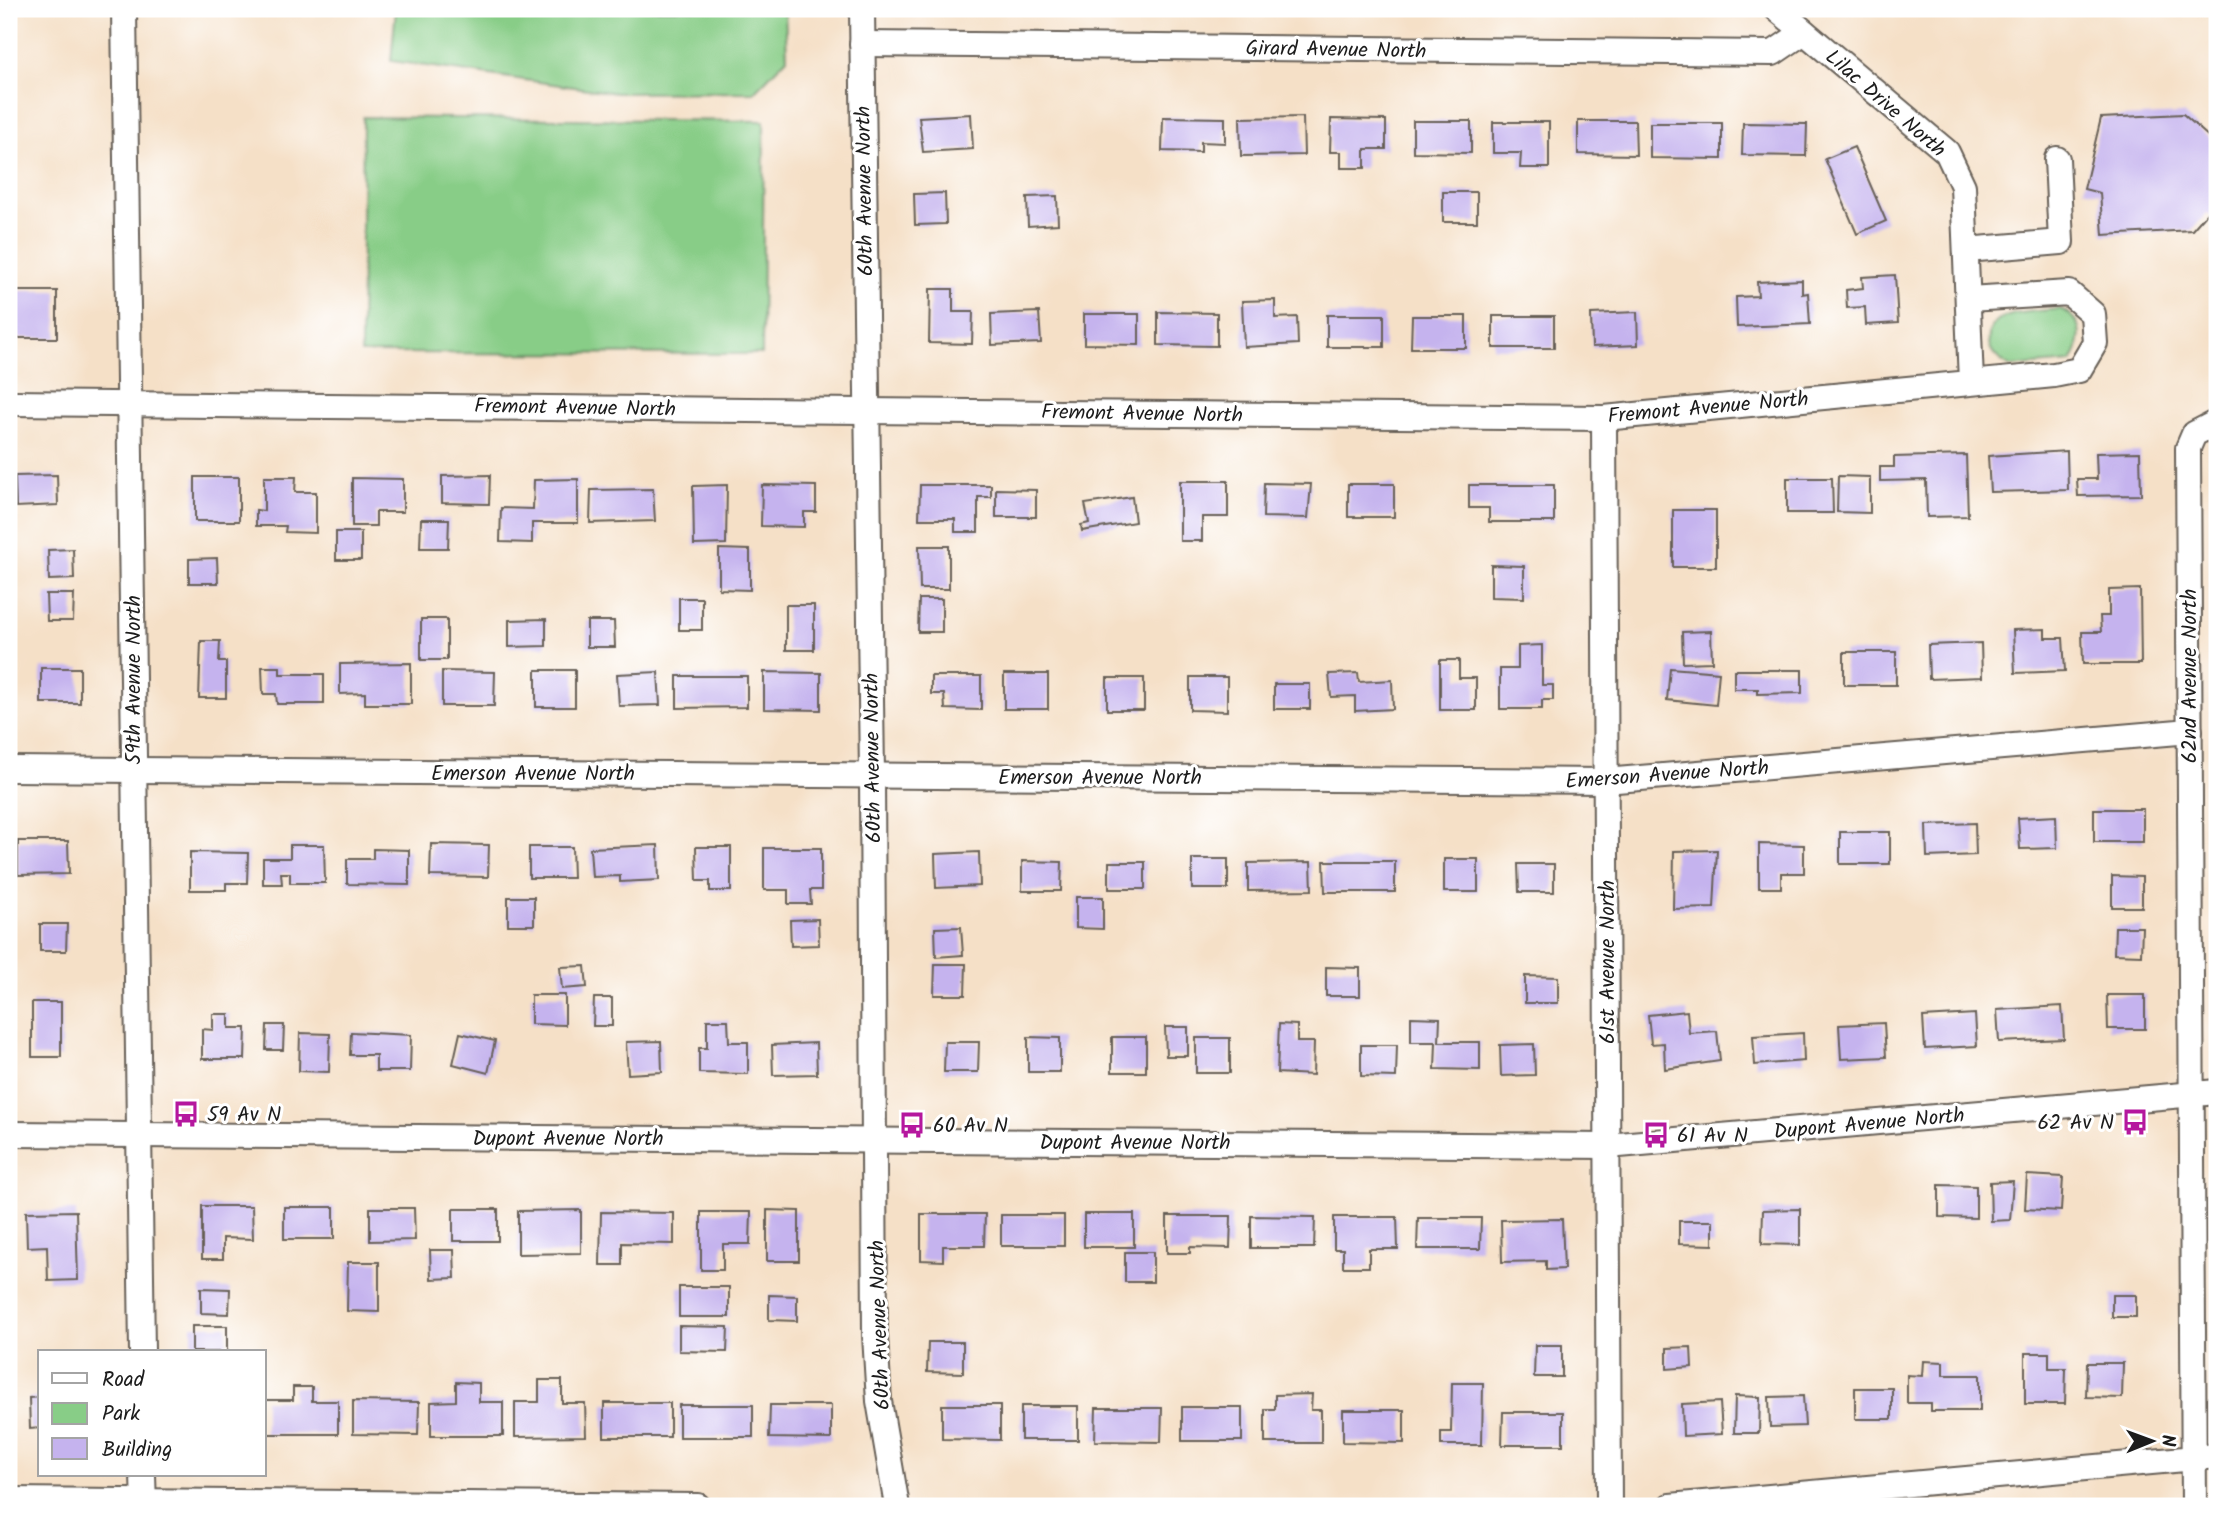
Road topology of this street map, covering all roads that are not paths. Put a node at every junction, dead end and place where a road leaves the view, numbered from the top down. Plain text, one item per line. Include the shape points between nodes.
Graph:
1 (124, 9) edge
2 (862, 9) edge
3 (1777, 9) edge
4 (1804, 32) junction
5 (862, 44) junction
6 (2057, 159) dead end
7 (1966, 250) junction
8 (1968, 299) junction
9 (1971, 382) junction
10 (9, 403) edge
11 (130, 404) junction
12 (866, 410) junction
13 (1604, 418) junction
14 (2217, 422) edge
15 (2190, 731) junction
16 (9, 769) edge
17 (134, 769) junction
18 (872, 775) junction
19 (1605, 781) junction
20 (2205, 1093) edge
21 (9, 1134) edge
22 (141, 1135) junction
23 (874, 1140) junction
24 (1608, 1146) junction
25 (142, 1350) edge
26 (2206, 1457) edge
27 (143, 1476) edge
28 (9, 1500) edge
29 (144, 1503) edge
30 (698, 1506) edge
31 (897, 1506) edge
32 (1609, 1506) edge
33 (1670, 1506) edge
34 (2194, 1506) edge

1 - 11 street, 59th Avenue North
2 - 5 street, 60th Avenue North
3 - 4 street, Lilac Drive North
4 - 5 street, Girard Avenue North via 1773,53
4 - 7 street, Lilac Drive North via 1947,152 1963,186
5 - 12 street, 60th Avenue North
6 - 7 street via 2061,242
7 - 8 street, Lilac Drive North
8 - 9 street, Lilac Drive North
8 - 9 street, Fremont Avenue North via 2069,293 2093,314 2095,343 2079,370
9 - 13 street, Fremont Avenue North
10 - 11 street, Fremont Avenue North
11 - 12 street, Fremont Avenue North
11 - 17 street, 59th Avenue North
12 - 13 street, Fremont Avenue North
12 - 18 street, 60th Avenue North
13 - 19 street, 61st Avenue North
14 - 15 street, 62nd Avenue North via 2194,434 2188,448
15 - 19 street, Emerson Avenue North
15 - 20 street, 62nd Avenue North
16 - 17 street, Emerson Avenue North
17 - 18 street, Emerson Avenue North
17 - 22 street, 59th Avenue North
18 - 19 street, Emerson Avenue North
18 - 23 street, 60th Avenue North
19 - 24 street, 61st Avenue North
20 - 24 street, Dupont Avenue North
20 - 26 street, 62nd Avenue North
21 - 22 street, Dupont Avenue North
22 - 23 street, Dupont Avenue North
22 - 25 street, 59th Avenue North
23 - 24 street, Dupont Avenue North
23 - 31 street, 60th Avenue North via 878,1375
24 - 32 street, 61st Avenue North
26 - 33 street
26 - 34 street, 62nd Avenue North
27 - 29 street
28 - 29 street
29 - 30 street

